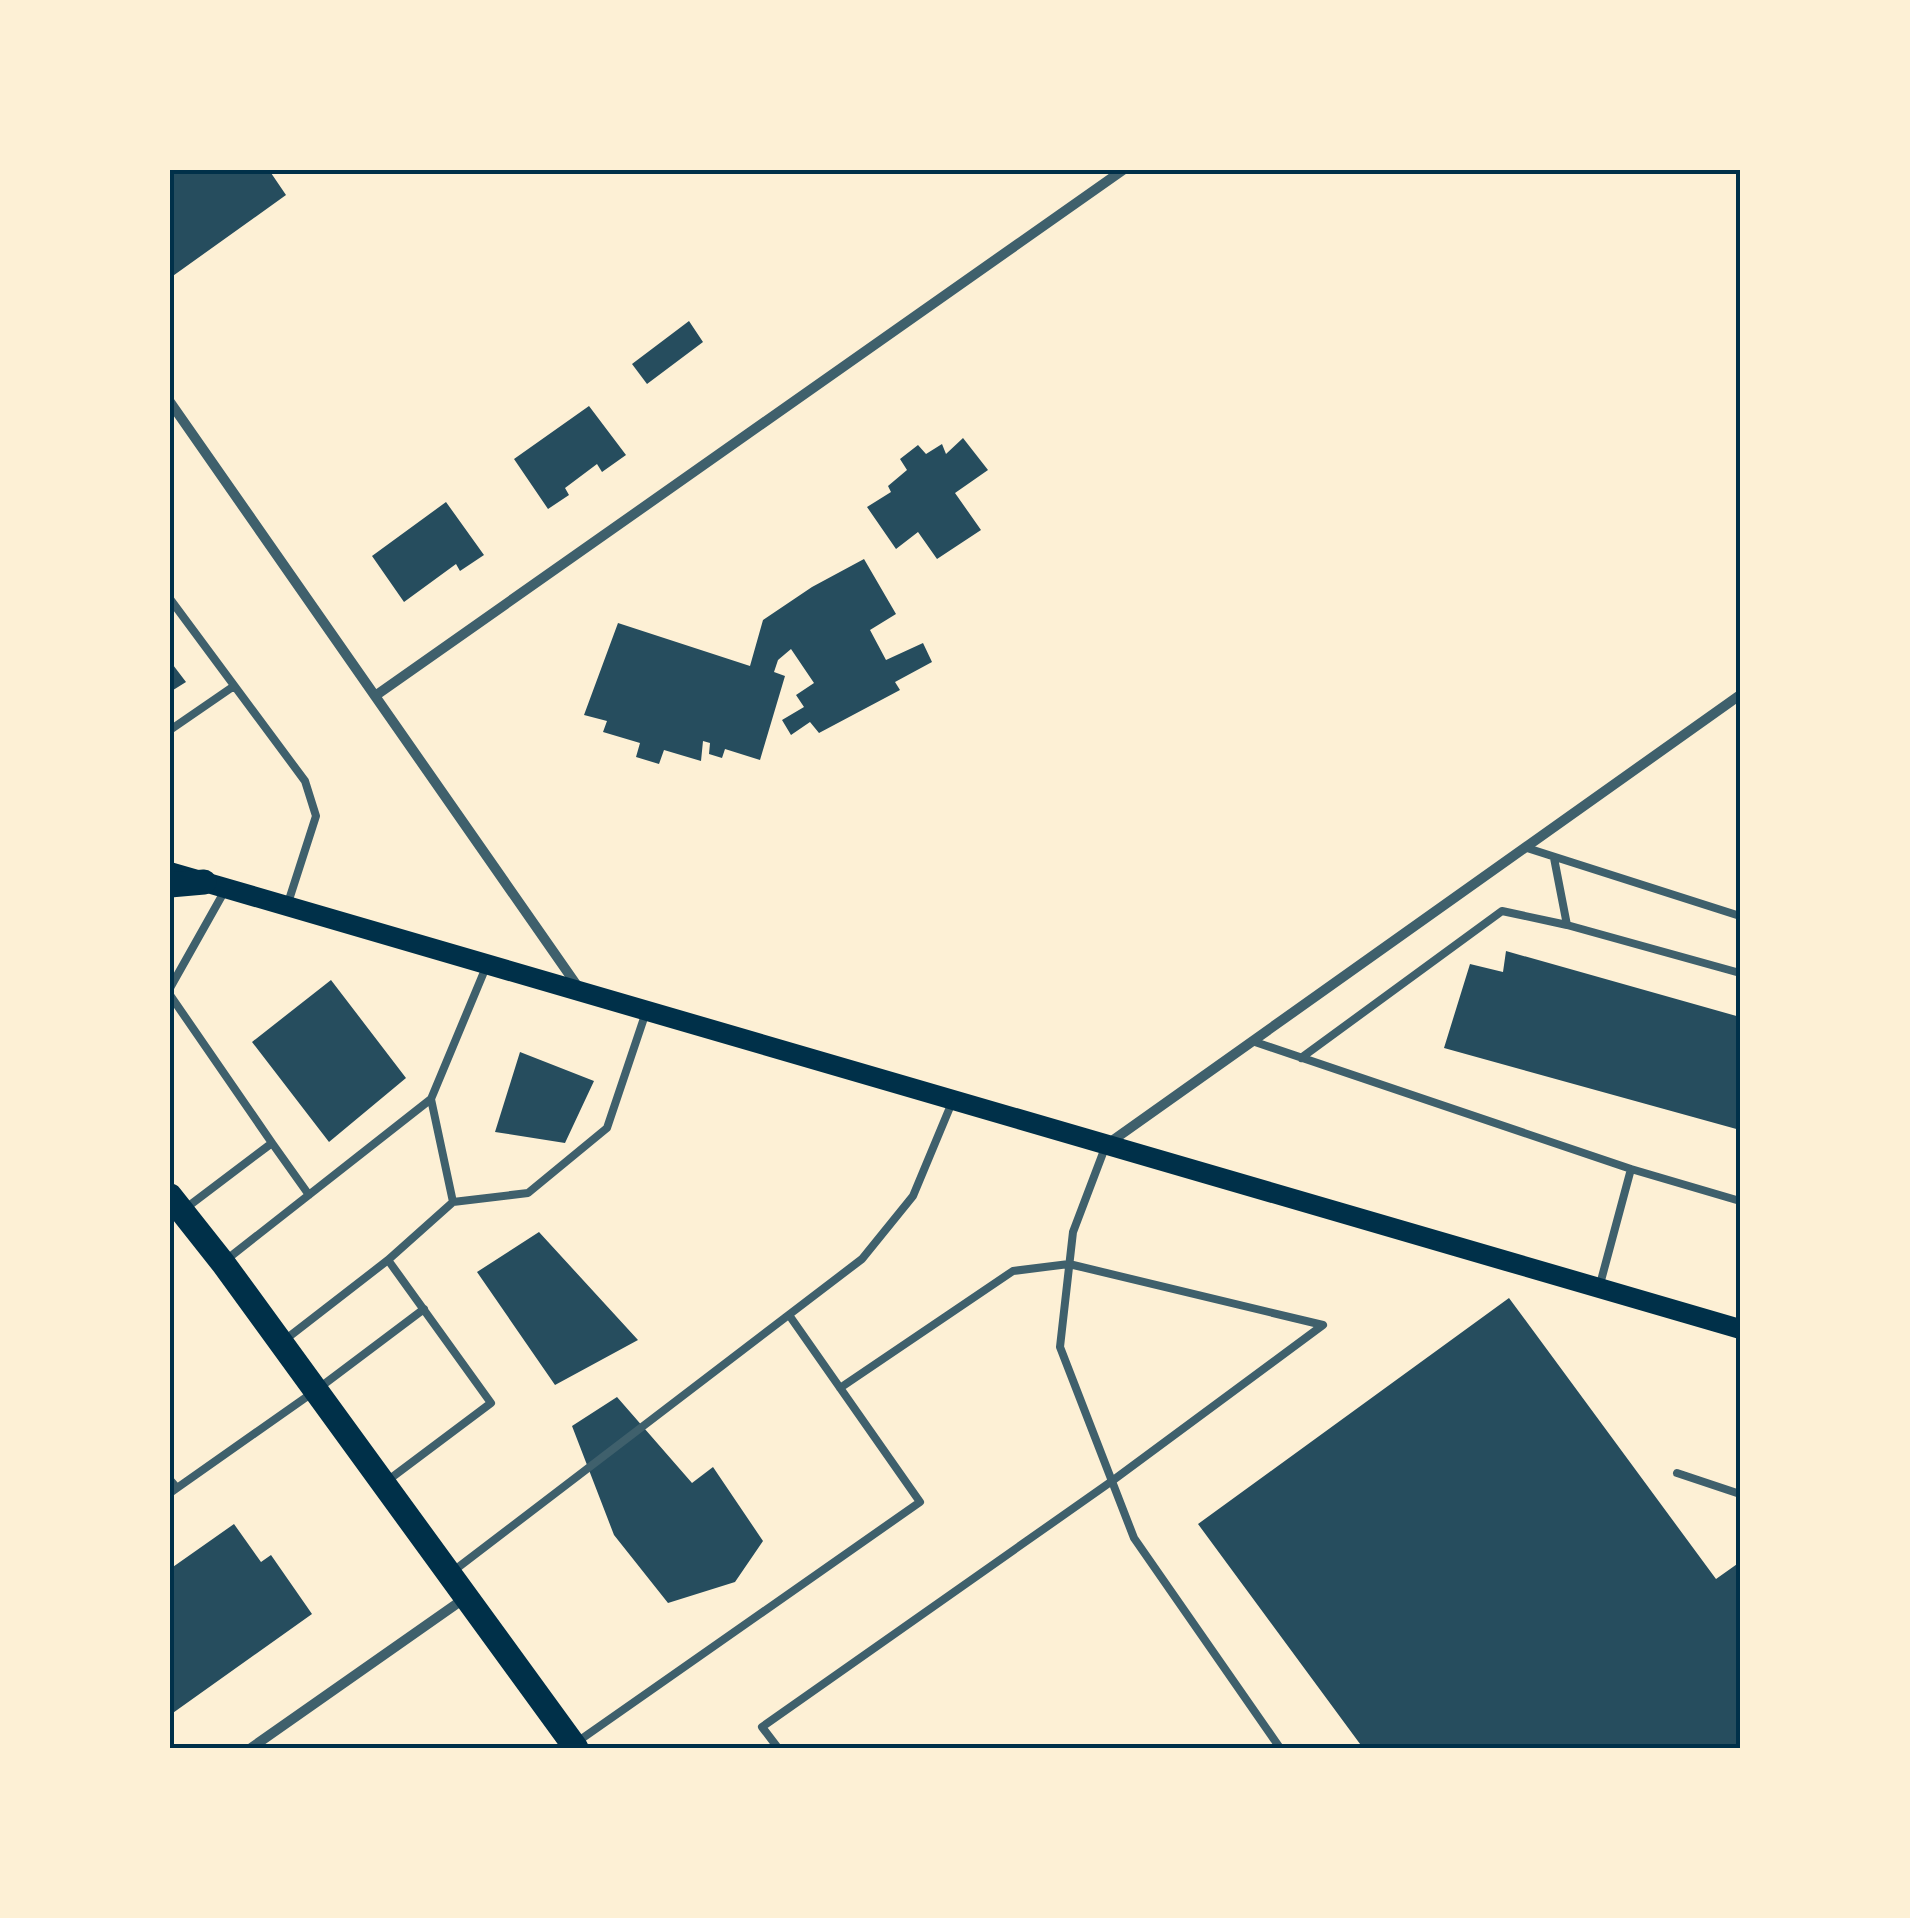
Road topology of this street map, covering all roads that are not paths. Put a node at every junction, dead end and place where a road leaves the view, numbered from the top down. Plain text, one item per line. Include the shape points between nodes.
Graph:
1 (1122, 170) edge
2 (170, 402) edge
3 (170, 599) edge
4 (234, 686) junction
5 (1740, 695) edge
6 (375, 696) junction
7 (170, 730) edge
8 (1527, 848) junction
9 (1554, 858) junction
10 (170, 872) edge
11 (170, 884) edge
12 (215, 885) junction
13 (287, 906) junction
14 (1740, 916) edge
15 (1567, 924) junction
16 (487, 964) junction
17 (1740, 973) edge
18 (170, 992) edge
19 (581, 992) junction
20 (646, 1011) junction
21 (1254, 1042) junction
22 (1301, 1058) junction
23 (431, 1099) junction
24 (953, 1100) junction
25 (272, 1143) junction
26 (1106, 1145) junction
27 (1631, 1169) junction
28 (310, 1195) junction
29 (1740, 1201) edge
30 (453, 1202) junction
31 (176, 1204) edge
32 (388, 1260) junction
33 (223, 1263) junction
34 (1069, 1264) junction
35 (1600, 1288) junction
36 (424, 1309) junction
37 (789, 1315) junction
38 (1740, 1329) edge
39 (281, 1344) junction
40 (840, 1388) junction
41 (315, 1390) junction
42 (1677, 1472) dead end
43 (170, 1480) edge
44 (1112, 1482) junction
45 (383, 1484) junction
46 (173, 1491) edge
47 (1740, 1494) edge
48 (449, 1574) junction
49 (466, 1597) junction
50 (575, 1746) edge
51 (251, 1748) edge
52 (778, 1748) edge
53 (1280, 1748) edge

1 - 6 street
2 - 6 street
3 - 4 lane
4 - 7 lane
4 - 13 lane via 305,781 316,816
5 - 8 street
6 - 19 street
8 - 9 lane
8 - 21 street
9 - 14 lane
9 - 15 lane
10 - 12 main road
11 - 12 main road
12 - 13 main road
12 - 18 lane
13 - 16 main road
15 - 17 lane
15 - 22 lane via 1502,912
16 - 19 main road
16 - 23 lane
18 - 25 lane
19 - 20 main road
20 - 24 main road
20 - 30 lane via 607,1128 528,1193
21 - 22 lane
21 - 26 street
22 - 27 lane
23 - 28 lane
23 - 30 lane
24 - 26 main road
24 - 37 lane via 914,1196 862,1259
25 - 28 lane
25 - 31 lane
26 - 34 lane via 1073,1232
26 - 35 main road
27 - 29 lane
27 - 35 lane
28 - 33 lane
30 - 32 lane
31 - 33 main road
32 - 36 lane
32 - 39 lane
33 - 39 main road
34 - 40 lane via 1013,1270
34 - 44 lane via 1060,1347
34 - 44 lane via 1322,1325
35 - 38 main road
36 - 41 lane
36 - 45 lane via 491,1403
37 - 40 lane
37 - 48 lane
39 - 41 main road
40 - 50 lane via 920,1502
41 - 45 main road
41 - 46 lane
42 - 47 lane
43 - 46 lane
44 - 52 lane via 762,1726
44 - 53 lane via 1134,1538
45 - 48 main road
48 - 49 main road
49 - 50 main road
49 - 51 street

